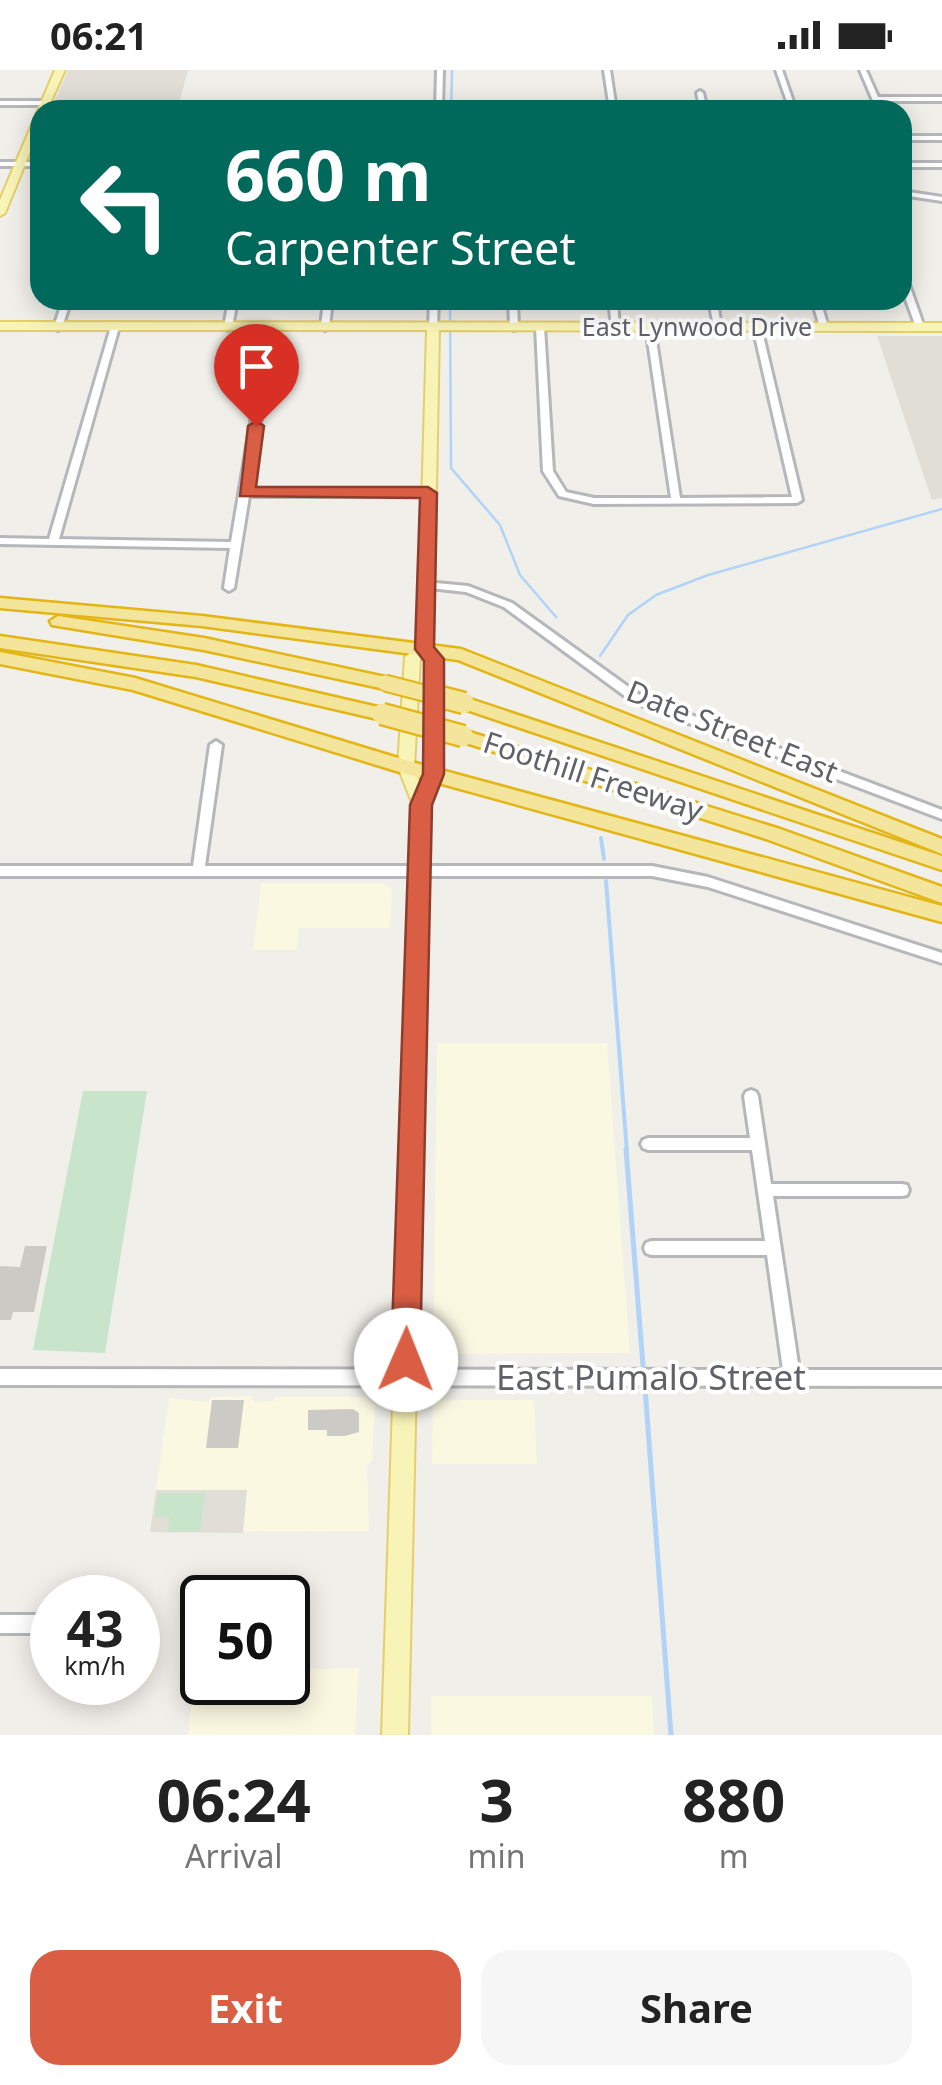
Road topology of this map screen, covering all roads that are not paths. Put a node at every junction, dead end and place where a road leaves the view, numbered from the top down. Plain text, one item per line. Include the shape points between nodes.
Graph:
1 (60, 70) edge
2 (440, 70) edge
3 (608, 70) edge
4 (780, 70) edge
5 (863, 70) edge
6 (700, 93) dead end
7 (942, 98) edge
8 (875, 99) joint
9 (46, 100) edge
10 (440, 100) edge
11 (612, 100) edge
12 (702, 100) edge
13 (789, 100) edge
14 (0, 103) edge
15 (30, 107) edge
16 (912, 138) edge
17 (942, 138) edge
18 (30, 139) edge
19 (0, 164) edge
20 (20, 164) junction
21 (30, 164) edge
22 (912, 165) edge
23 (942, 165) edge
24 (912, 194) edge
25 (942, 199) edge
26 (0, 213) edge
27 (912, 304) edge
28 (64, 310) edge
29 (231, 310) edge
30 (327, 310) edge
31 (438, 310) edge
32 (513, 310) edge
33 (614, 310) edge
34 (715, 310) edge
35 (819, 310) edge
36 (0, 326) edge
37 (58, 326) junction
38 (115, 326) junction
39 (228, 326) junction
40 (271, 327) junction
41 (325, 327) junction
42 (444, 327) junction
43 (514, 327) junction
44 (540, 327) junction
45 (616, 327) junction
46 (650, 327) junction
47 (718, 327) junction
48 (757, 327) junction
49 (824, 327) junction
50 (920, 327) junction
51 (942, 327) edge
52 (246, 493) junction
53 (428, 493) junction
54 (676, 501) junction
55 (0, 541) edge
56 (54, 541) junction
57 (236, 545) junction
58 (425, 585) junction
59 (228, 588) dead end
60 (0, 604) edge
61 (0, 614) edge
62 (0, 642) edge
63 (424, 649) junction
64 (0, 658) edge
65 (216, 745) dead end
66 (406, 768) junction
67 (434, 774) junction
68 (421, 805) junction
69 (942, 815) edge
70 (942, 848) edge
71 (942, 863) edge
72 (0, 870) edge
73 (420, 870) junction
74 (198, 871) junction
75 (942, 895) edge
76 (942, 914) edge
77 (942, 958) edge
78 (751, 1096) dead end
79 (648, 1144) dead end
80 (758, 1144) junction
81 (765, 1190) junction
82 (902, 1190) dead end
83 (650, 1248) dead end
84 (773, 1248) junction
85 (792, 1377) junction
86 (0, 1378) edge
87 (942, 1378) edge
88 (405, 1379) junction
89 (0, 1624) edge
90 (30, 1624) edge
91 (396, 1735) edge

1 - 9 main road
2 - 10 street
3 - 11 street
4 - 13 street
5 - 8 street
6 - 12 street
7 - 8 street
14 - 15 street
16 - 17 street
18 - 20 main road
19 - 20 street
20 - 21 street
20 - 26 main road
22 - 23 street
24 - 25 street
27 - 50 street
28 - 37 street
29 - 39 street
30 - 41 street
31 - 42 street
32 - 43 street
33 - 45 street
34 - 47 street
35 - 49 street
36 - 37 main road, East Lynwood Drive
37 - 38 main road, East Lynwood Drive
38 - 39 main road, East Lynwood Drive
38 - 56 street
39 - 40 main road, East Lynwood Drive
40 - 41 main road, East Lynwood Drive
40 - 52 street
41 - 42 main road, East Lynwood Drive
42 - 43 main road, East Lynwood Drive
42 - 53 main road
43 - 44 main road, East Lynwood Drive
44 - 45 main road, East Lynwood Drive
44 - 54 street via 548,471 562,494 594,501
45 - 46 main road, East Lynwood Drive
46 - 47 main road, East Lynwood Drive
46 - 54 street
47 - 48 main road, East Lynwood Drive
48 - 49 main road, East Lynwood Drive
48 - 54 street via 797,500
49 - 50 main road, East Lynwood Drive
50 - 51 main road, East Lynwood Drive
52 - 53 street
52 - 57 street
53 - 58 main road
55 - 56 street
56 - 57 street
57 - 59 street
58 - 63 main road
58 - 69 street, Date Street East via 468,589 508,605 637,699
60 - 63 highway
61 - 71 highway, Foothill Freeway, bridge via 204,644 464,703
62 - 75 highway, Foothill Freeway, bridge via 196,671 464,736
63 - 66 main road via 413,657
63 - 67 main road via 434,659
63 - 70 highway via 503,670
64 - 66 highway via 135,684
65 - 74 street
66 - 67 highway
66 - 68 main road
67 - 68 main road
67 - 76 highway
68 - 73 main road
72 - 74 street
73 - 74 street
73 - 77 street via 652,872 708,882
73 - 88 main road
78 - 80 street
79 - 80 street
80 - 81 street
81 - 82 street
81 - 84 street
83 - 84 street
84 - 85 street
85 - 87 street, East Pumalo Street
85 - 88 street, East Pumalo Street
86 - 88 street, East Pumalo Street
88 - 91 main road
89 - 90 street

